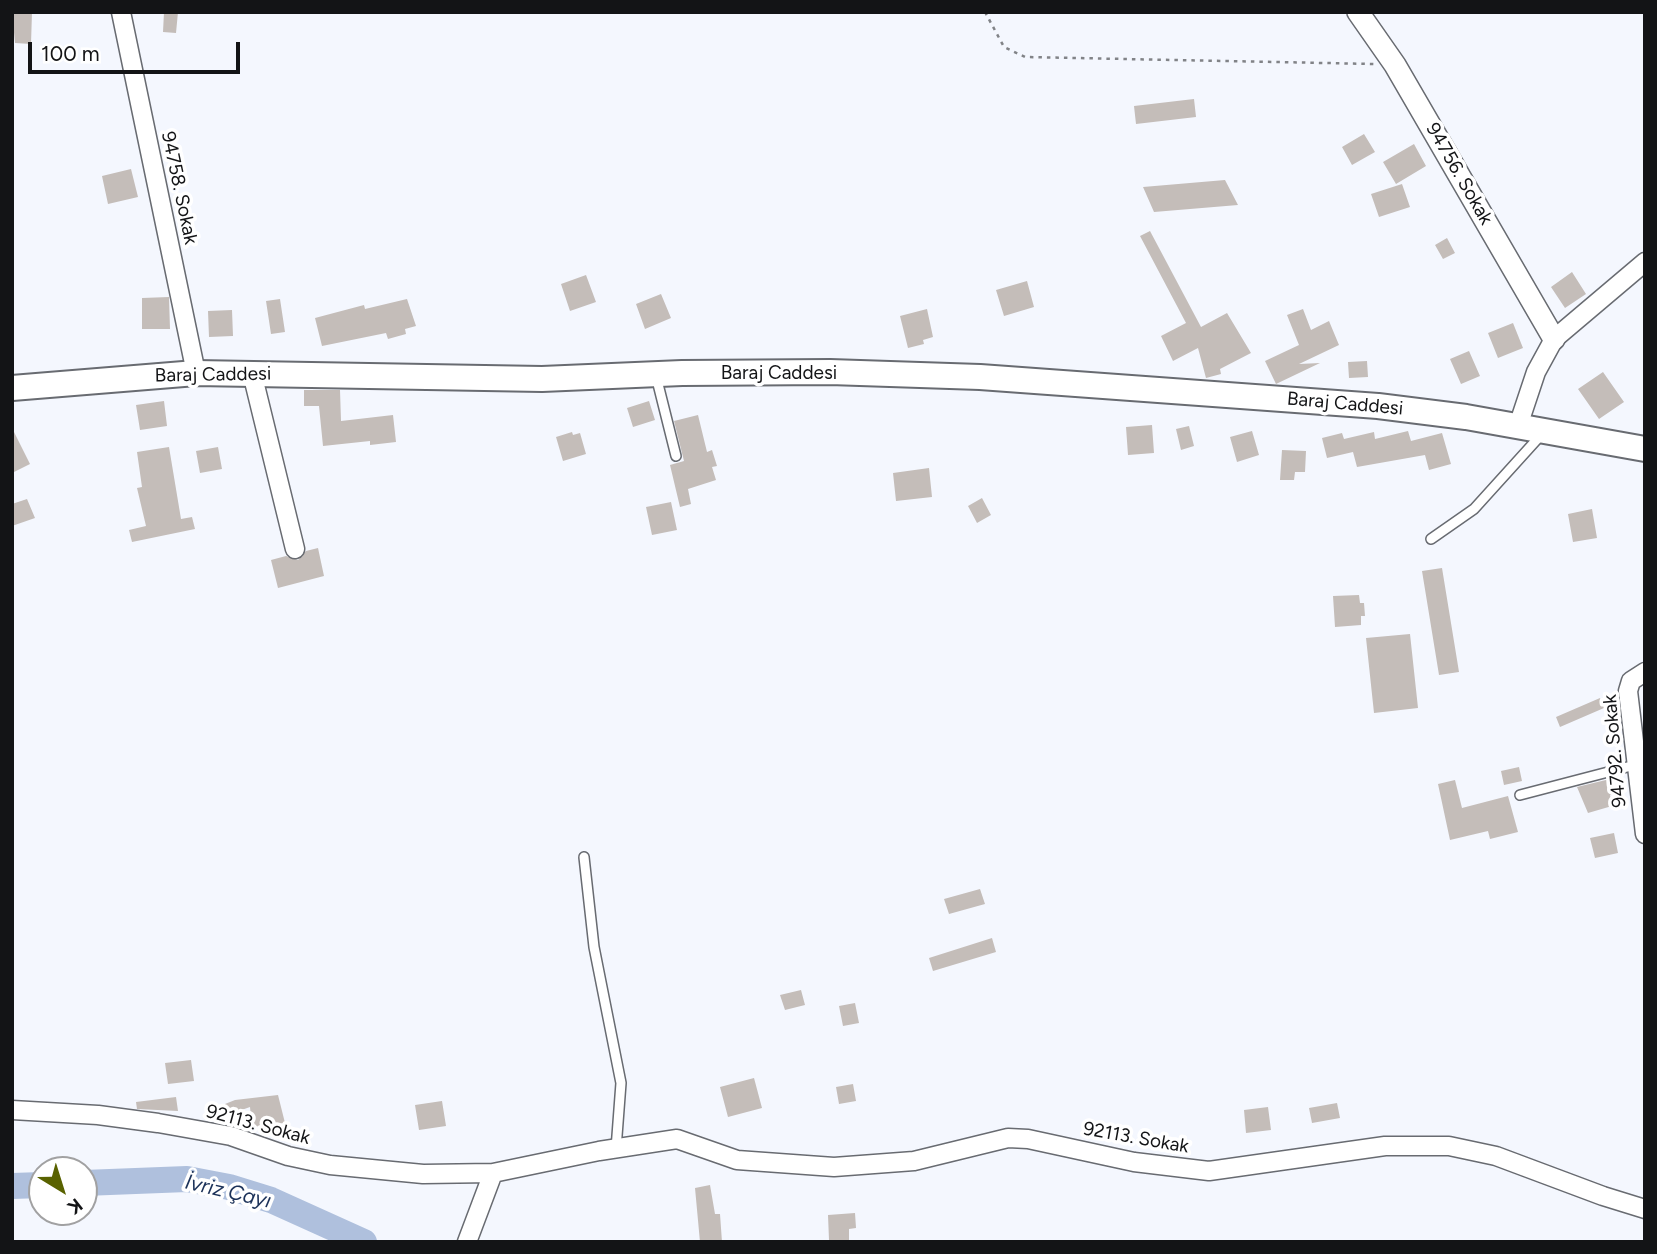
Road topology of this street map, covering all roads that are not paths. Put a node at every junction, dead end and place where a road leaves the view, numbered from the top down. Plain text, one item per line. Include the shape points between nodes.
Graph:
1 (121, 12) edge
2 (1358, 12) edge
3 (1645, 262) edge
4 (1554, 339) junction
5 (196, 373) junction
6 (252, 373) junction
7 (656, 374) junction
8 (12, 387) edge
9 (1518, 426) junction
10 (1544, 431) junction
11 (1645, 449) edge
12 (676, 456) dead end
13 (1431, 539) dead end
14 (295, 549) dead end
15 (1645, 672) edge
16 (1635, 765) junction
17 (1520, 795) dead end
18 (1645, 834) edge
19 (584, 857) dead end
20 (12, 1110) edge
21 (616, 1149) junction
22 (493, 1173) junction
23 (1645, 1209) edge
24 (467, 1242) edge

1 - 5 street, 94758. Sokak
2 - 4 street, 94756. Sokak via 1395,65
3 - 4 street
4 - 9 street via 1536,372
5 - 6 main road, Baraj Caddesi
5 - 8 main road, Baraj Caddesi
6 - 7 main road, Baraj Caddesi via 529,379
6 - 14 street
7 - 9 main road, Baraj Caddesi via 830,372 980,377 1378,405
7 - 12 lane
9 - 10 main road, Baraj Caddesi
10 - 11 main road, Baraj Caddesi
10 - 13 lane via 1474,509
15 - 16 street, 94792. Sokak via 1631,681 1628,691
16 - 17 lane
16 - 18 street, 94792. Sokak
19 - 21 lane via 594,947 621,1083
20 - 22 street, 92113. Sokak via 98,1115 198,1129 288,1156 367,1170
21 - 22 street, 92113. Sokak
21 - 23 street, 92113. Sokak via 677,1139 737,1160 834,1167 914,1161 996,1140 1028,1139 1134,1162 1209,1171 1385,1146 1449,1146 1496,1156
22 - 24 street

